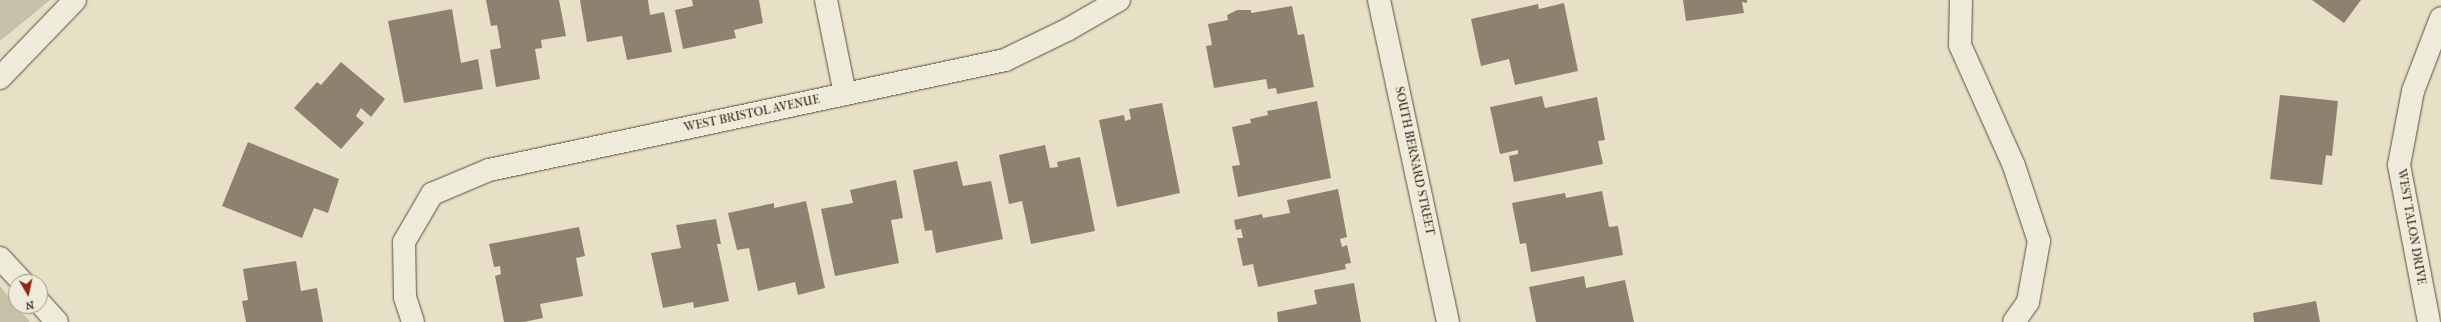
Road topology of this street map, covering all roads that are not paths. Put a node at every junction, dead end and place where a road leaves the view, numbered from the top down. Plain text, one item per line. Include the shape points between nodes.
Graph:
1 (75, 0) edge
2 (826, 0) edge
3 (1119, 0) edge
4 (1379, 0) edge
5 (1960, 0) edge
6 (2441, 18) edge
7 (0, 78) edge
8 (845, 94) junction
9 (0, 258) edge
10 (15, 274) edge
11 (48, 312) edge
12 (57, 322) edge
13 (413, 322) edge
14 (1448, 322) edge
15 (2014, 322) edge
16 (2429, 322) edge

1 - 7 street
2 - 8 street
3 - 8 street, WEST BRISTOL AVENUE via 1067,30 1005,60
4 - 14 street, SOUTH BERNARD STREET
5 - 15 street via 1960,45 2014,166 2039,241 2028,302
6 - 16 street, WEST TALON DRIVE via 2413,91 2399,165
8 - 13 street, WEST BRISTOL AVENUE via 489,170 432,194 404,242 405,297
9 - 10 street
11 - 12 street

